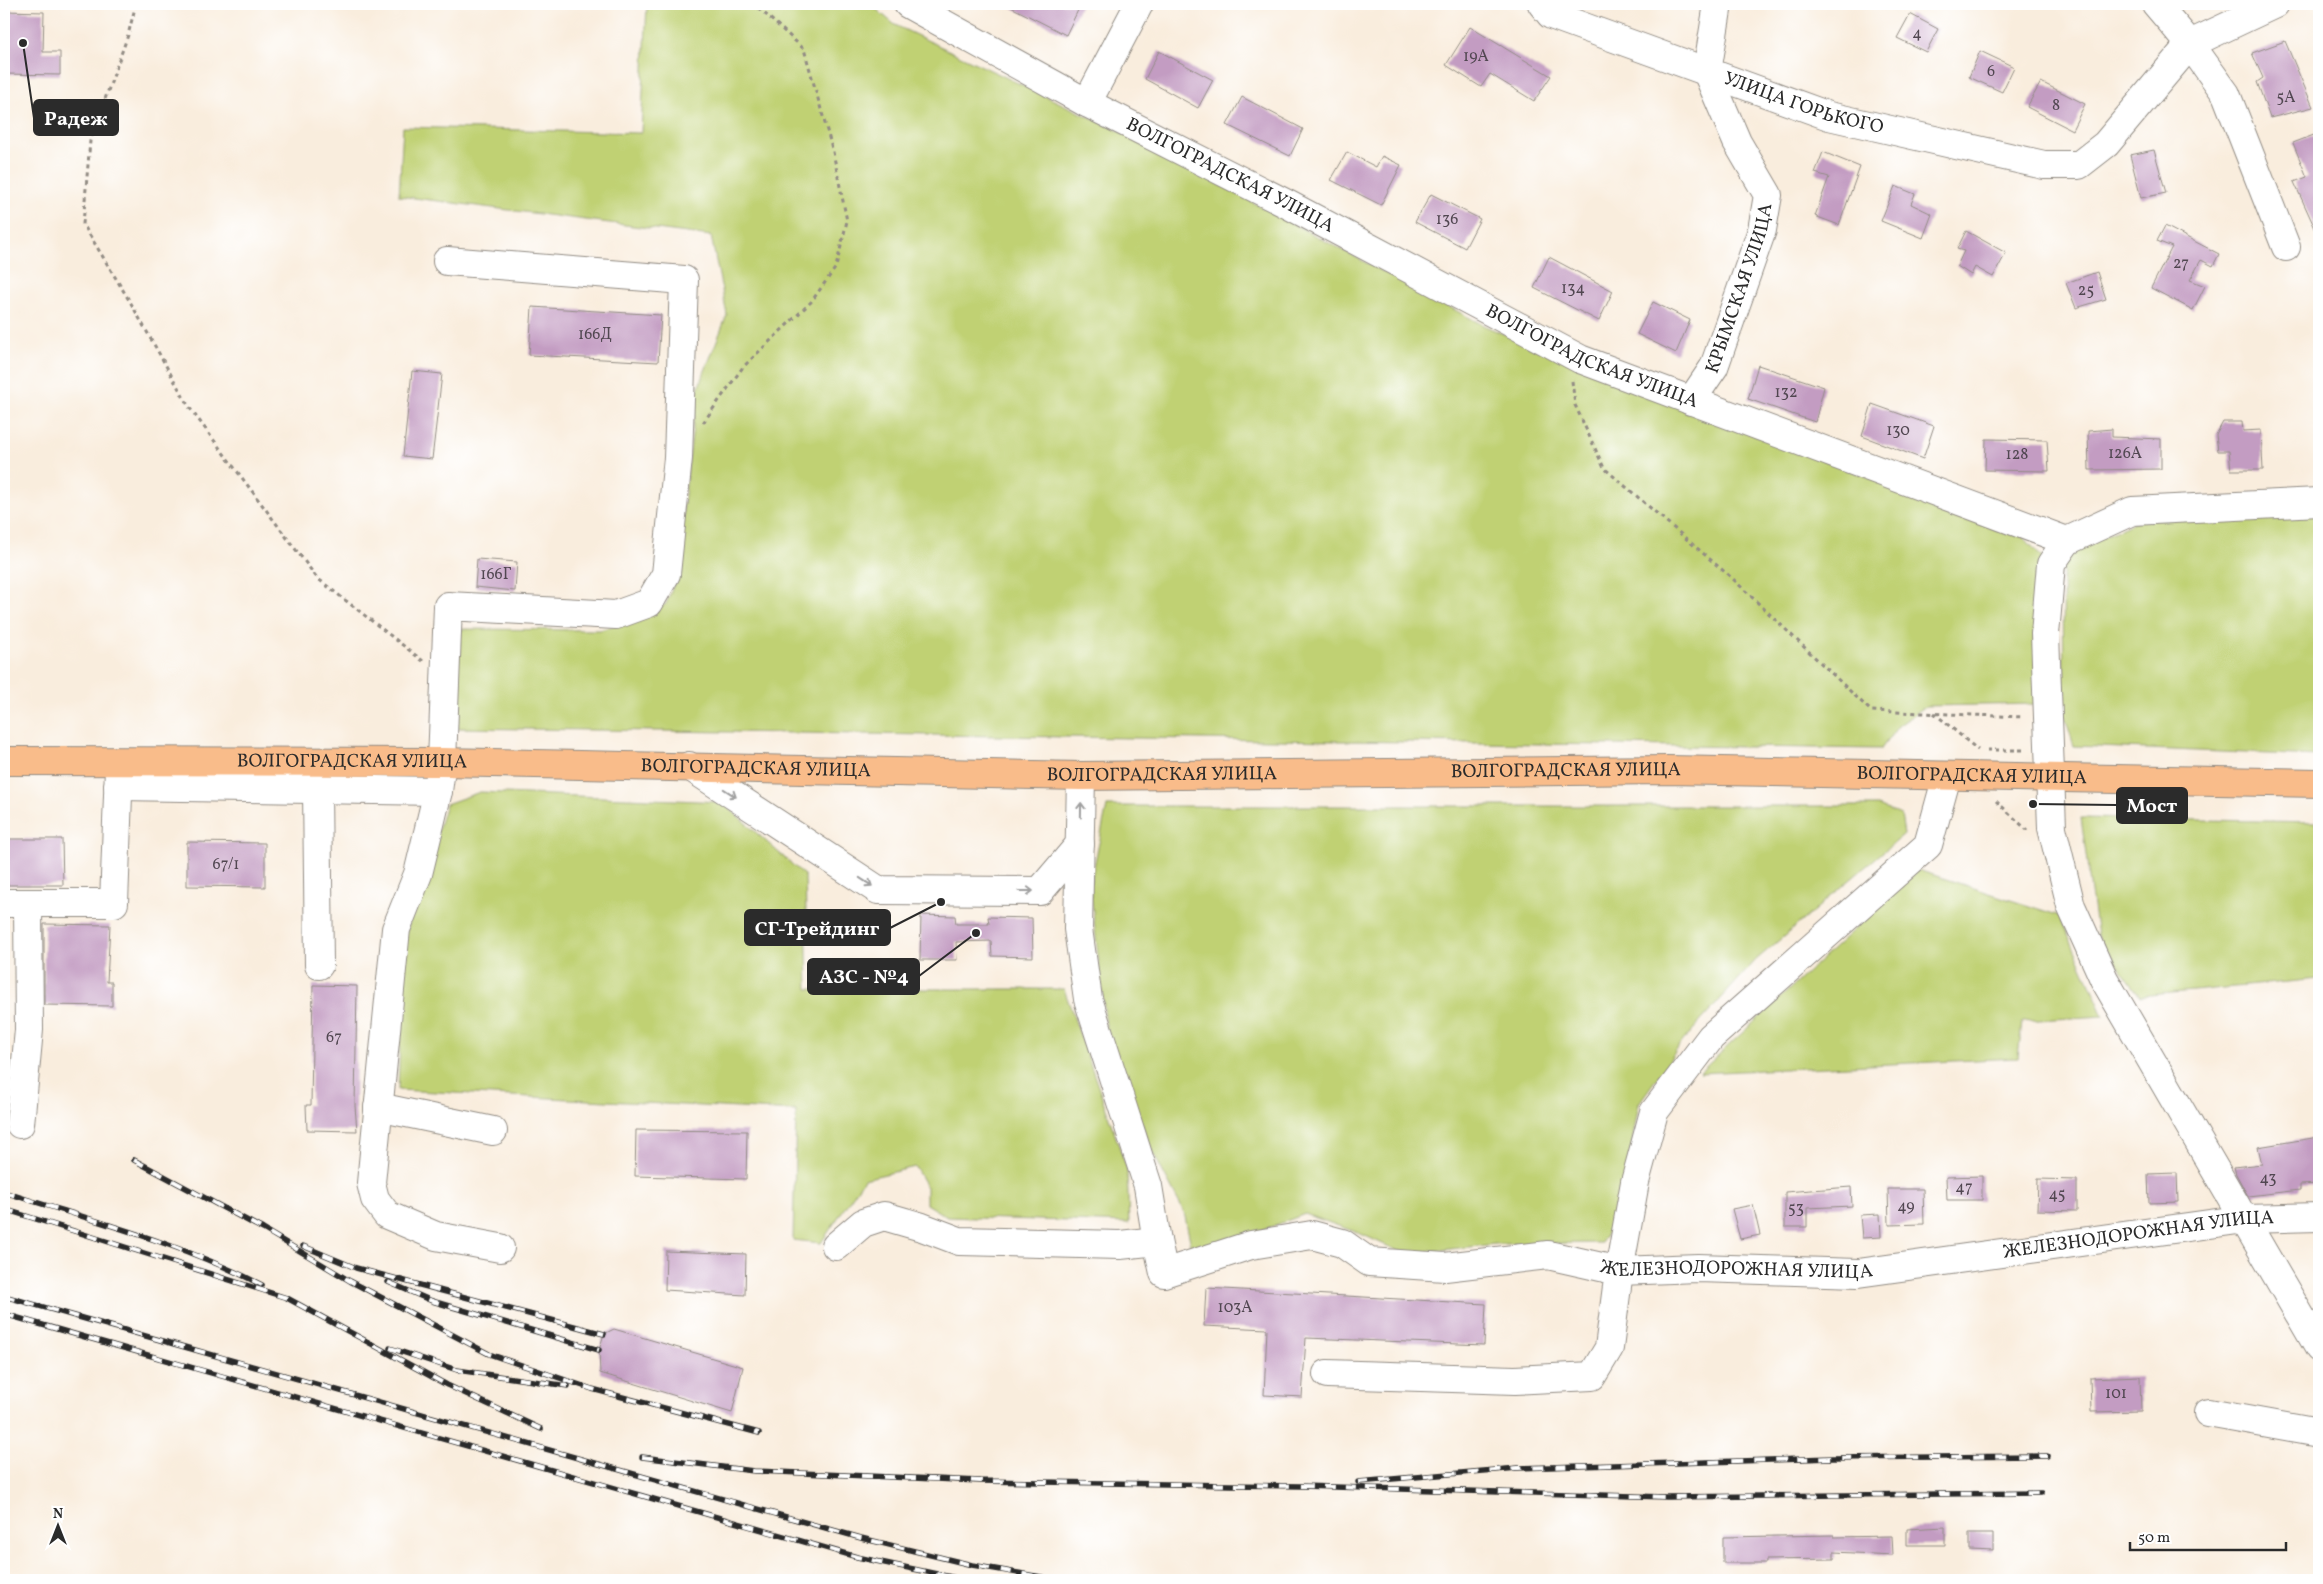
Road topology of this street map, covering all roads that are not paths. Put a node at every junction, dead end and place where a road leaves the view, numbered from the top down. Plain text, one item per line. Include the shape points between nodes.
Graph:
1 (908, 4) edge
2 (1139, 4) edge
3 (1542, 4) edge
4 (1718, 4) edge
5 (2156, 4) edge
6 (2275, 4) edge
7 (2190, 44) junction
8 (1707, 72) junction
9 (1088, 103) junction
10 (2286, 247) dead end
11 (447, 261) dead end
12 (1691, 401) junction
13 (2319, 502) edge
14 (2067, 541) junction
15 (4, 761) edge
16 (442, 762) junction
17 (689, 766) junction
18 (119, 774) junction
19 (1081, 776) junction
20 (1947, 776) junction
21 (2050, 778) junction
22 (2319, 783) edge
23 (317, 789) junction
24 (438, 791) junction
25 (1080, 844) junction
26 (16, 903) edge
27 (319, 965) dead end
28 (378, 1107) junction
29 (20, 1124) dead end
30 (493, 1131) dead end
31 (2319, 1216) edge
32 (2245, 1219) junction
33 (1157, 1241) junction
34 (836, 1246) dead end
35 (500, 1248) dead end
36 (1619, 1271) junction
37 (2319, 1348) edge
38 (1327, 1374) dead end
39 (2208, 1412) dead end
40 (2319, 1433) edge

1 - 9 street, ВОЛГОГРАДСКАЯ УЛИЦА
2 - 9 street
3 - 8 street, УЛИЦА ГОРЬКОГО via 1551,15
4 - 8 street
5 - 7 street
6 - 7 street
7 - 8 street, УЛИЦА ГОРЬКОГО via 2106,144 2079,164 2044,164 1830,116
7 - 10 street via 2226,94
8 - 12 street, КРЫМСКАЯ УЛИЦА via 1737,142 1768,195 1762,230 1714,367
9 - 12 street, ВОЛГОГРАДСКАЯ УЛИЦА via 1568,353
11 - 16 street via 684,280 678,458 666,574 649,603 616,616 448,606
12 - 14 street, ВОЛГОГРАДСКАЯ УЛИЦА
13 - 14 street via 2132,511
14 - 21 street via 2051,564 2045,634
15 - 18 main road, ВОЛГОГРАДСКАЯ УЛИЦА
16 - 17 main road, ВОЛГОГРАДСКАЯ УЛИЦА
16 - 18 main road, ВОЛГОГРАДСКАЯ УЛИЦА
16 - 24 street
17 - 19 main road, ВОЛГОГРАДСКАЯ УЛИЦА
17 -> 25 street via 878,890 1040,892
18 - 23 street
18 - 26 street via 114,903
19 - 20 main road, ВОЛГОГРАДСКАЯ УЛИЦА via 1668,770
25 -> 19 street
20 - 21 main road, ВОЛГОГРАДСКАЯ УЛИЦА
20 - 36 street via 1928,845 1711,1037 1654,1112 1634,1182
21 - 22 main road, ВОЛГОГРАДСКАЯ УЛИЦА
21 - 32 street via 2052,828 2071,906 2104,979
23 - 24 street
23 - 27 street
24 - 28 street via 418,874 396,929
25 - 33 street via 1078,929 1088,999 1148,1186
26 - 29 street via 29,1030
28 - 30 street
28 - 35 street via 371,1183 375,1199 387,1215 436,1236
31 - 32 street, ЖЕЛЕЗНОДОРОЖНАЯ УЛИЦА
32 - 36 street, ЖЕЛЕЗНОДОРОЖНАЯ УЛИЦА via 1858,1273 1698,1268
32 - 37 street
33 - 34 street via 1120,1245 959,1241 884,1216 863,1223
33 - 36 street, ЖЕЛЕЗНОДОРОЖНАЯ УЛИЦА via 1164,1273 1251,1245 1312,1235 1342,1243 1369,1262 1445,1267 1548,1255
36 - 38 street via 1609,1348 1592,1376 1515,1380
39 - 40 street

